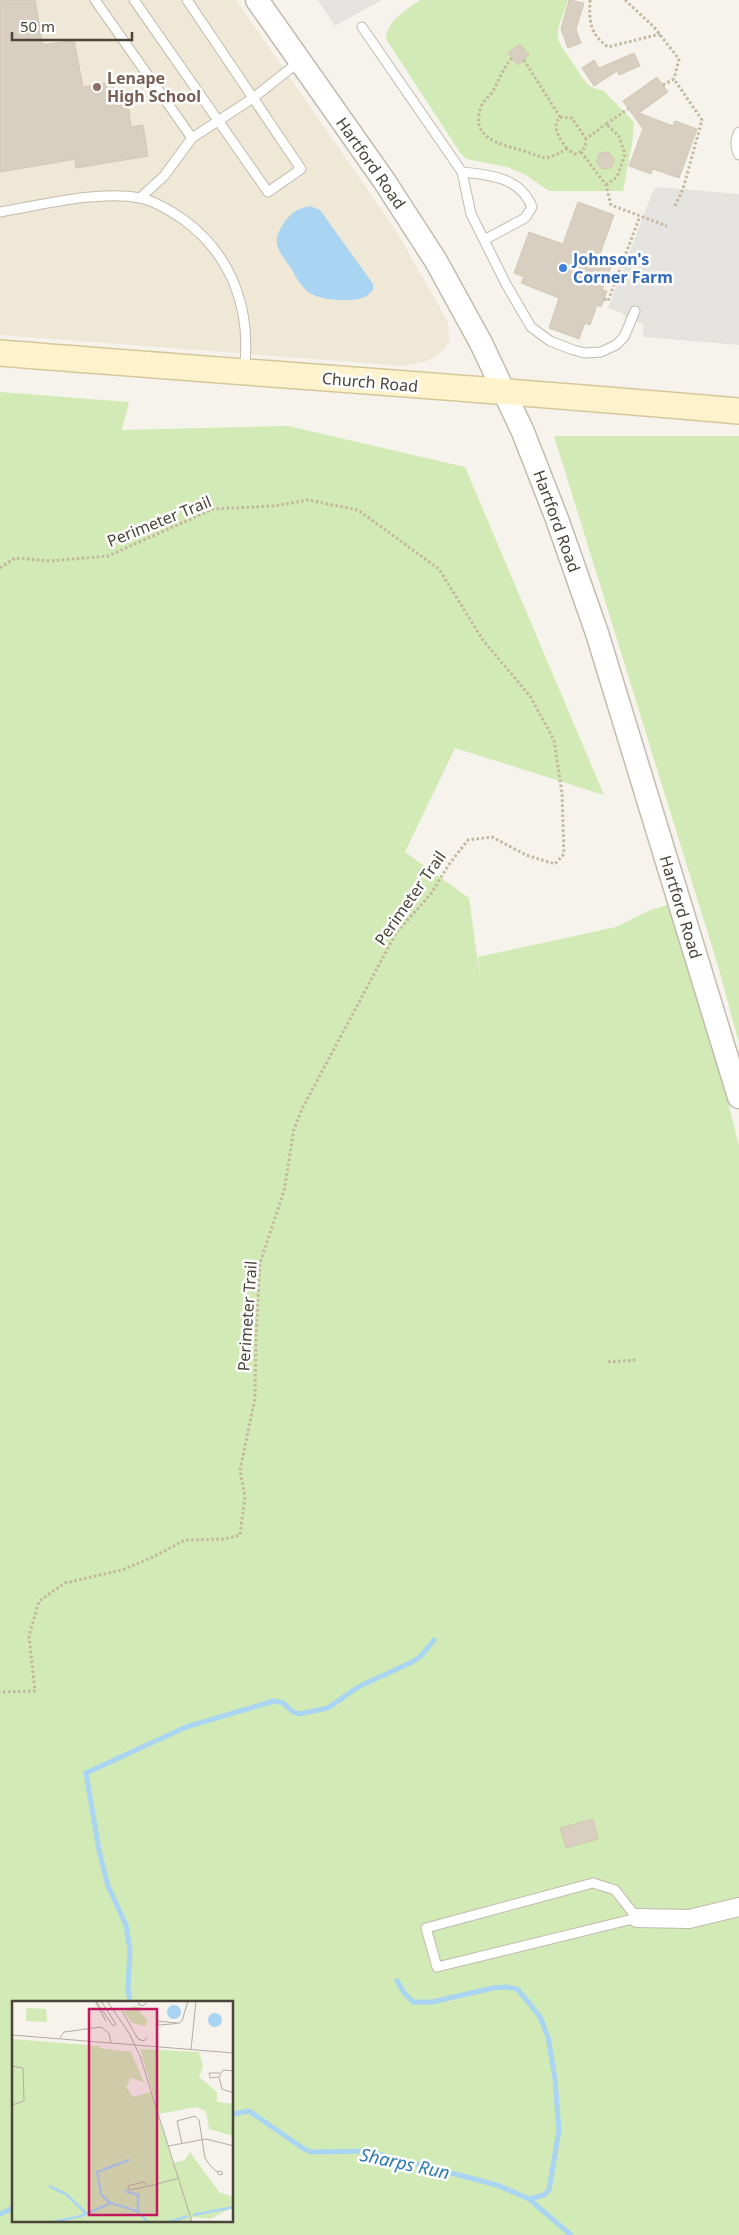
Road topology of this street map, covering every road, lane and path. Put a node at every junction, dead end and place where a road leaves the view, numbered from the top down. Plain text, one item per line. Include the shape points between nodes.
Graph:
1 (95, 0) edge
2 (134, 0) edge
3 (187, 0) edge
4 (257, 0) edge
5 (590, 0) edge
6 (625, 0) edge
7 (362, 27) dead end
8 (660, 34) junction
9 (512, 58) dead end
10 (300, 60) junction
11 (524, 60) dead end
12 (674, 79) junction
13 (663, 85) dead end
14 (253, 98) junction
15 (628, 109) dead end
16 (560, 117) junction
17 (219, 121) junction
18 (606, 124) junction
19 (739, 132) edge
20 (192, 138) junction
21 (586, 139) junction
22 (568, 149) junction
23 (581, 152) junction
24 (739, 155) edge
25 (462, 172) junction
26 (606, 185) junction
27 (140, 198) junction
28 (675, 206) dead end
29 (0, 212) edge
30 (640, 216) junction
31 (667, 226) dead end
32 (484, 240) junction
33 (604, 299) dead end
34 (635, 311) dead end
35 (0, 353) edge
36 (243, 372) junction
37 (503, 393) junction
38 (739, 411) edge
39 (0, 568) edge
40 (739, 1097) edge
41 (636, 1360) dead end
42 (608, 1362) dead end
43 (0, 1692) edge
44 (739, 1907) edge
45 (637, 1918) junction

1 - 20 lane
2 - 17 lane
3 - 14 lane
4 - 10 street, Hartford Road
5 - 8 path via 589,20 597,39 608,48
6 - 8 path
7 - 25 lane
8 - 12 path via 679,60
9 - 22 path via 482,106 482,132 500,145 542,158 553,157
10 - 14 lane
10 - 37 street, Hartford Road via 436,261 481,343
11 - 16 path
12 - 13 path
12 - 28 path via 702,120 683,189
14 - 17 lane
14 - 17 lane via 301,169 268,192
15 - 18 path
16 - 21 path via 572,118
16 - 22 path via 556,130
17 - 20 lane
18 - 21 path
18 - 26 path via 619,136 625,154 617,177
19 - 24 lane via 736,137
20 - 27 lane via 164,176
21 - 23 path
22 - 23 path via 575,154
23 - 26 path
25 - 32 lane via 471,214
25 - 32 lane via 504,178 528,196 532,207 525,218
26 - 30 path via 611,205
27 - 29 lane via 94,196
27 - 36 lane via 175,214 200,232 226,264 245,325 247,346
30 - 31 path
30 - 33 path via 608,301
32 - 34 lane via 525,317 550,341 585,353 601,352 624,337
35 - 36 main road, Church Road
36 - 37 main road, Church Road
37 - 38 main road, Church Road
37 - 40 street, Hartford Road via 540,475 597,633
39 - 43 path, Perimeter Trail via 15,558 50,561 108,556 213,509 274,506 308,500 358,510 439,569 482,638 530,696 554,740 562,793 564,854 555,864 526,855 492,837 468,840 430,895 396,934 303,1107 294,1129 284,1191 260,1263 254,1398 240,1470 245,1497 240,1535 225,1539 185,1540 122,1570 65,1583 39,1601 29,1636 35,1691
41 - 42 path
44 - 45 street via 689,1919
45 - 45 lane via 615,1890 592,1884 426,1928 437,1967

